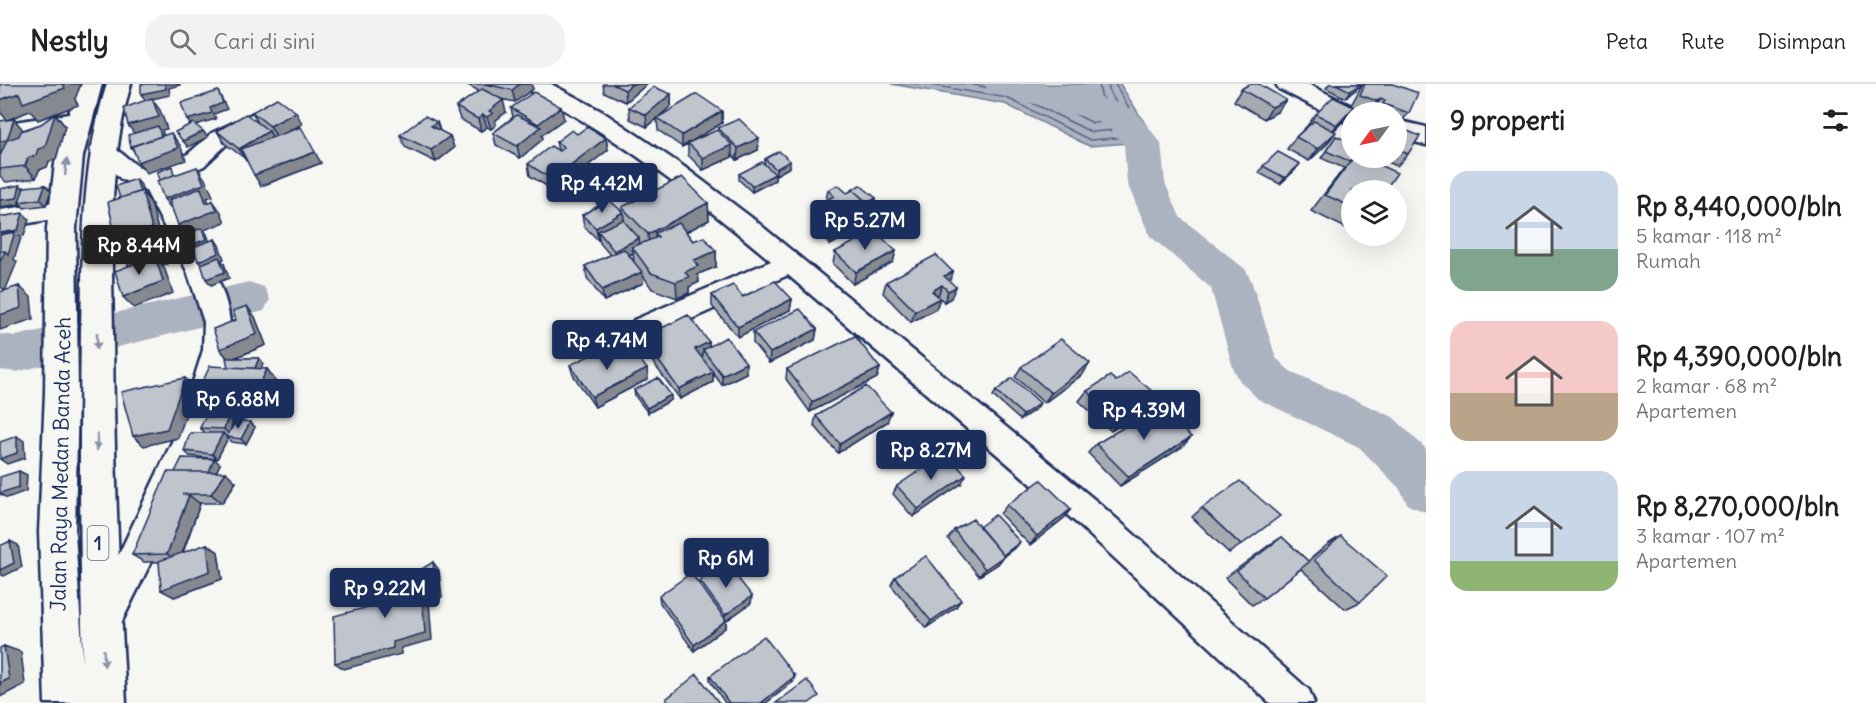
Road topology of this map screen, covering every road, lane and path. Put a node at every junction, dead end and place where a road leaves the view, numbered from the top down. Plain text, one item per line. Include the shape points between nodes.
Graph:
1 (90, 84) edge
2 (118, 84) edge
3 (534, 84) edge
4 (1288, 84) edge
5 (1341, 110) edge
6 (267, 114) edge
7 (76, 120) junction
8 (0, 131) edge
9 (1407, 132) edge
10 (1426, 136) edge
11 (101, 150) junction
12 (147, 181) junction
13 (62, 210) junction
14 (0, 219) edge
15 (790, 262) junction
16 (644, 328) dead end
17 (103, 624) junction
18 (66, 703) edge
19 (105, 703) edge
20 (1296, 703) edge

1 - 7 main road, Jalan Raya Medan Banda Aceh / 1
2 - 11 main road, Jalan Raya Medan Banda Aceh / 1
3 - 15 street via 603,121
4 - 5 main road
6 - 12 street via 220,138 196,160
7 - 8 street
13 -> 7 main road, Jalan Raya Medan Banda Aceh / 1 via 67,156
9 - 10 main road
11 - 12 street
11 -> 17 main road, Jalan Raya Medan Banda Aceh / 1 via 96,196 97,501
12 - 17 street via 157,190 206,286 217,323 218,349 188,441
13 - 14 street
13 - 18 main road, Jalan Raya Medan Banda Aceh / 1 via 62,394 57,508
15 - 16 street
15 - 20 street via 1006,442
17 -> 19 main road, Jalan Raya Medan Banda Aceh / 1

